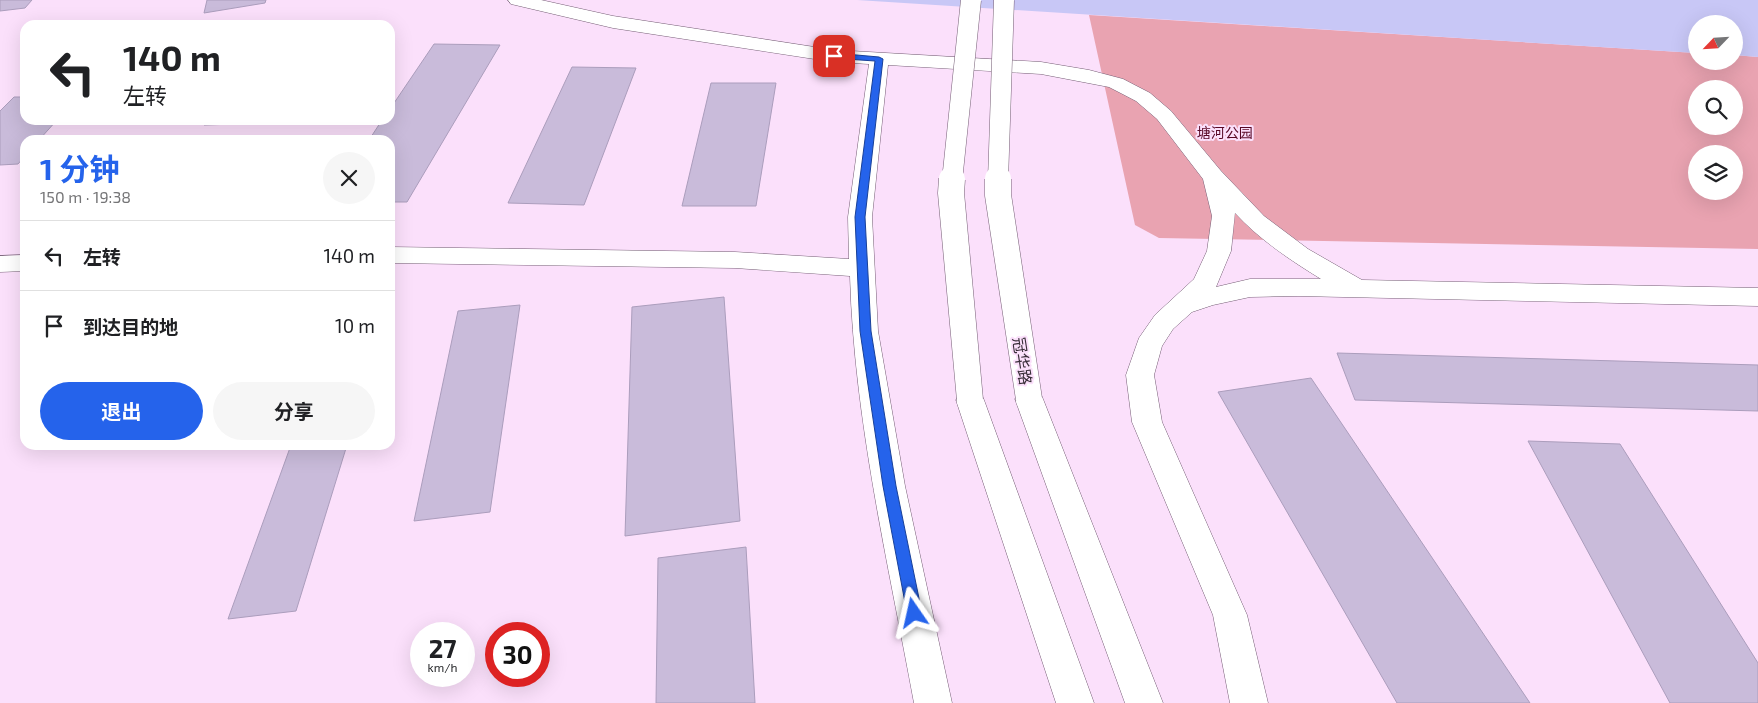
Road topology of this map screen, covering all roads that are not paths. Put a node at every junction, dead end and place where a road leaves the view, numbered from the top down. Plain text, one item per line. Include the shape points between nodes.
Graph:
1 (517, 0) edge
2 (971, 0) edge
3 (1004, 0) edge
4 (879, 59) junction
5 (1213, 176) junction
6 (395, 255) edge
7 (20, 263) edge
8 (0, 264) edge
9 (862, 268) junction
10 (1356, 287) junction
11 (1758, 296) edge
12 (1183, 306) junction
13 (933, 703) edge
14 (1075, 703) edge
15 (1144, 703) edge
16 (1249, 703) edge

1 - 4 street via 652,29 834,56
2 - 14 street, bridge via 951,193 970,400
3 - 15 street, 冠华路, bridge via 998,195 1029,399
4 - 5 street via 1041,68 1116,83 1143,97 1164,115
4 - 9 street via 860,217
5 - 10 street via 1256,221 1291,249
5 - 12 street via 1224,216 1219,251 1205,283
6 - 9 street via 735,260
7 - 8 street
9 - 13 street via 865,331 889,486
10 - 11 street
10 - 12 street via 1250,288
12 - 16 street via 1164,322 1149,344 1140,375 1147,422 1230,615

